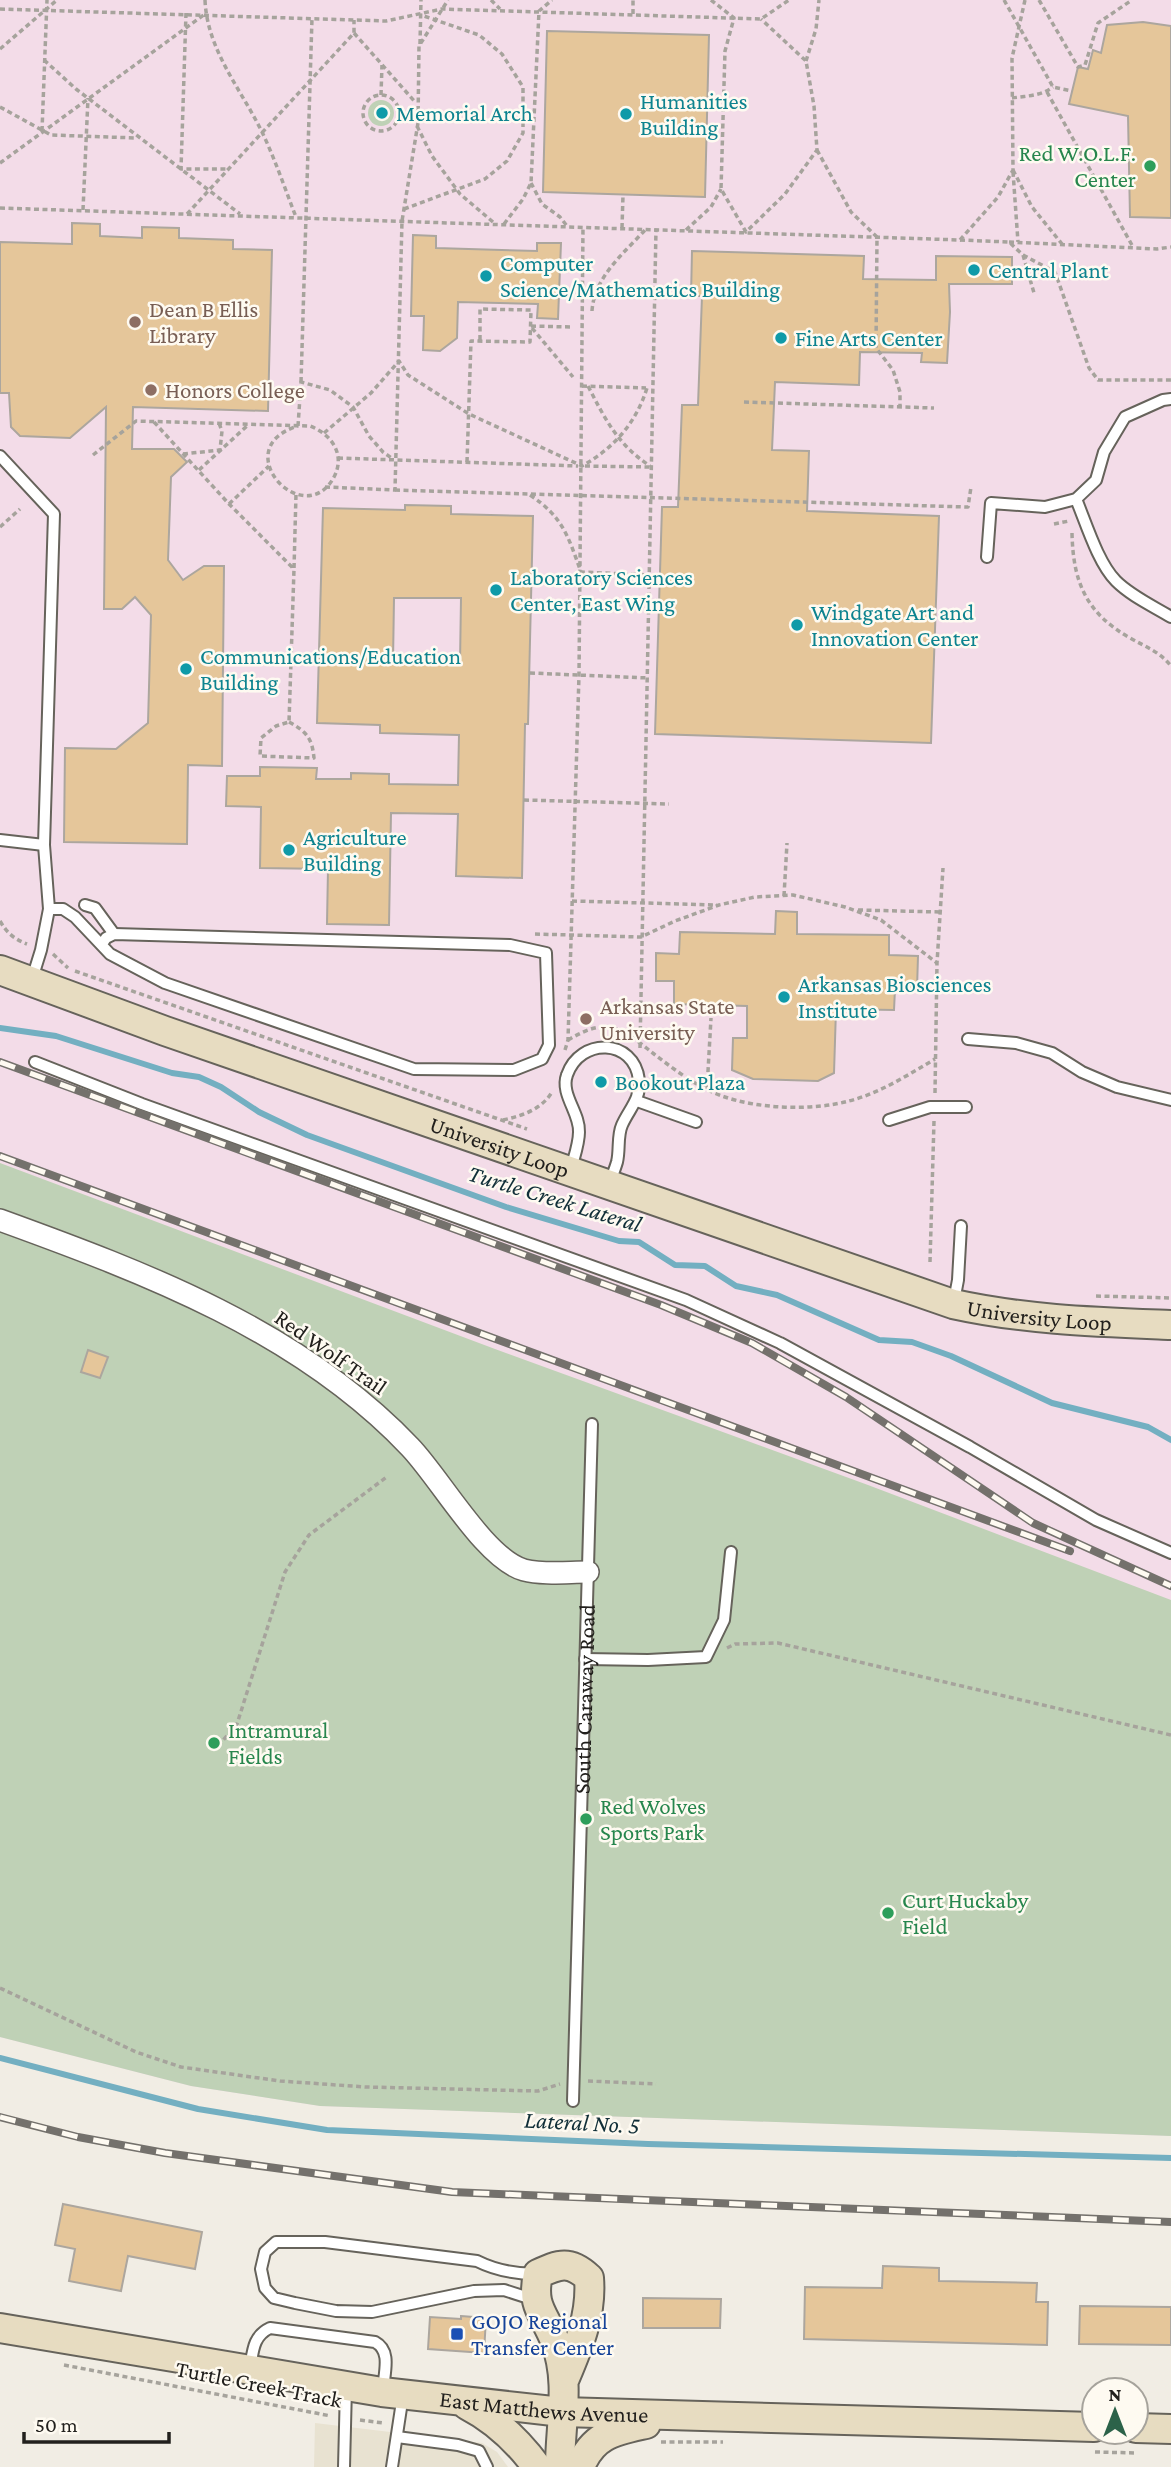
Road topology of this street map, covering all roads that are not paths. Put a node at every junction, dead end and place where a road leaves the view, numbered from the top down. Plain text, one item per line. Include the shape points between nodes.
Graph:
1 (1171, 399) edge
2 (0, 456) edge
3 (1076, 499) junction
4 (987, 557) dead end
5 (1171, 617) edge
6 (0, 840) edge
7 (44, 845) junction
8 (85, 905) dead end
9 (49, 909) junction
10 (114, 934) junction
11 (102, 944) junction
12 (0, 970) edge
13 (31, 981) junction
14 (968, 1039) dead end
15 (35, 1062) dead end
16 (1171, 1100) edge
17 (637, 1101) junction
18 (965, 1107) dead end
19 (888, 1120) dead end
20 (696, 1122) dead end
21 (570, 1171) junction
22 (609, 1185) junction
23 (0, 1220) edge
24 (961, 1226) dead end
25 (953, 1304) junction
26 (1171, 1325) edge
27 (592, 1424) dead end
28 (731, 1552) dead end
29 (1171, 1553) edge
30 (588, 1572) junction
31 (585, 1659) junction
32 (573, 2101) dead end
33 (536, 2287) junction
34 (0, 2328) edge
35 (249, 2371) junction
36 (565, 2378) junction
37 (346, 2387) junction
38 (393, 2394) junction
39 (454, 2402) junction
40 (562, 2412) junction
41 (683, 2416) junction
42 (1080, 2427) edge
43 (1150, 2428) edge
44 (1171, 2429) edge
45 (398, 2431) junction
46 (344, 2467) edge
47 (392, 2467) edge
48 (487, 2467) edge
49 (537, 2467) edge
50 (560, 2467) edge
51 (580, 2467) edge

1 - 3 lane via 1125,417 1104,452 1096,480
2 - 7 lane via 54,514
3 - 4 lane via 1045,507 991,503
3 - 5 lane via 1115,580
6 - 7 lane
7 - 9 lane
8 - 10 lane via 95,908
9 - 11 lane via 63,909
9 - 13 lane
10 - 11 lane
10 - 11 lane via 510,945 546,953 549,1045 542,1059 514,1070 414,1069 165,983 110,954
12 - 13 street, University Loop
13 - 21 street, University Loop
14 - 16 lane via 1016,1043 1052,1053 1117,1087
15 - 29 lane via 686,1300 780,1343 1096,1520
17 - 20 lane
17 - 21 lane via 639,1080 631,1060 619,1049 590,1049 575,1059 566,1076 566,1090 580,1129
17 - 22 lane via 621,1126
18 - 19 lane via 930,1108
21 - 22 street, University Loop
22 - 25 street, University Loop
23 - 30 street, Red Wolf Trail via 143,1274 222,1311 336,1382 374,1413 410,1447 480,1536 509,1563 525,1570
24 - 25 lane
25 - 26 street, University Loop via 1004,1315
27 - 30 lane, South Caraway Road
28 - 31 lane via 724,1620 706,1657
30 - 31 lane, South Caraway Road
31 - 32 lane, South Caraway Road
33 - 33 lane via 477,2261 325,2242 276,2242 265,2252 261,2269 265,2288 274,2298 336,2311 372,2312 474,2291
33 - 36 street
33 - 36 street via 558,2265 578,2268 589,2278 589,2311
34 - 35 street, East Matthews Avenue
35 - 37 street, East Matthews Avenue
35 - 38 lane via 256,2337 270,2328 375,2342 385,2351
36 - 40 street
37 - 38 street, East Matthews Avenue
37 - 46 lane
38 - 39 street, East Matthews Avenue
38 - 45 lane
39 - 40 street, East Matthews Avenue
39 - 49 street via 496,2424
40 - 41 street, East Matthews Avenue
40 - 50 street
41 - 42 street, East Matthews Avenue
41 - 51 street via 613,2431 586,2451
43 - 44 street
45 - 47 lane
45 - 48 lane via 479,2451

